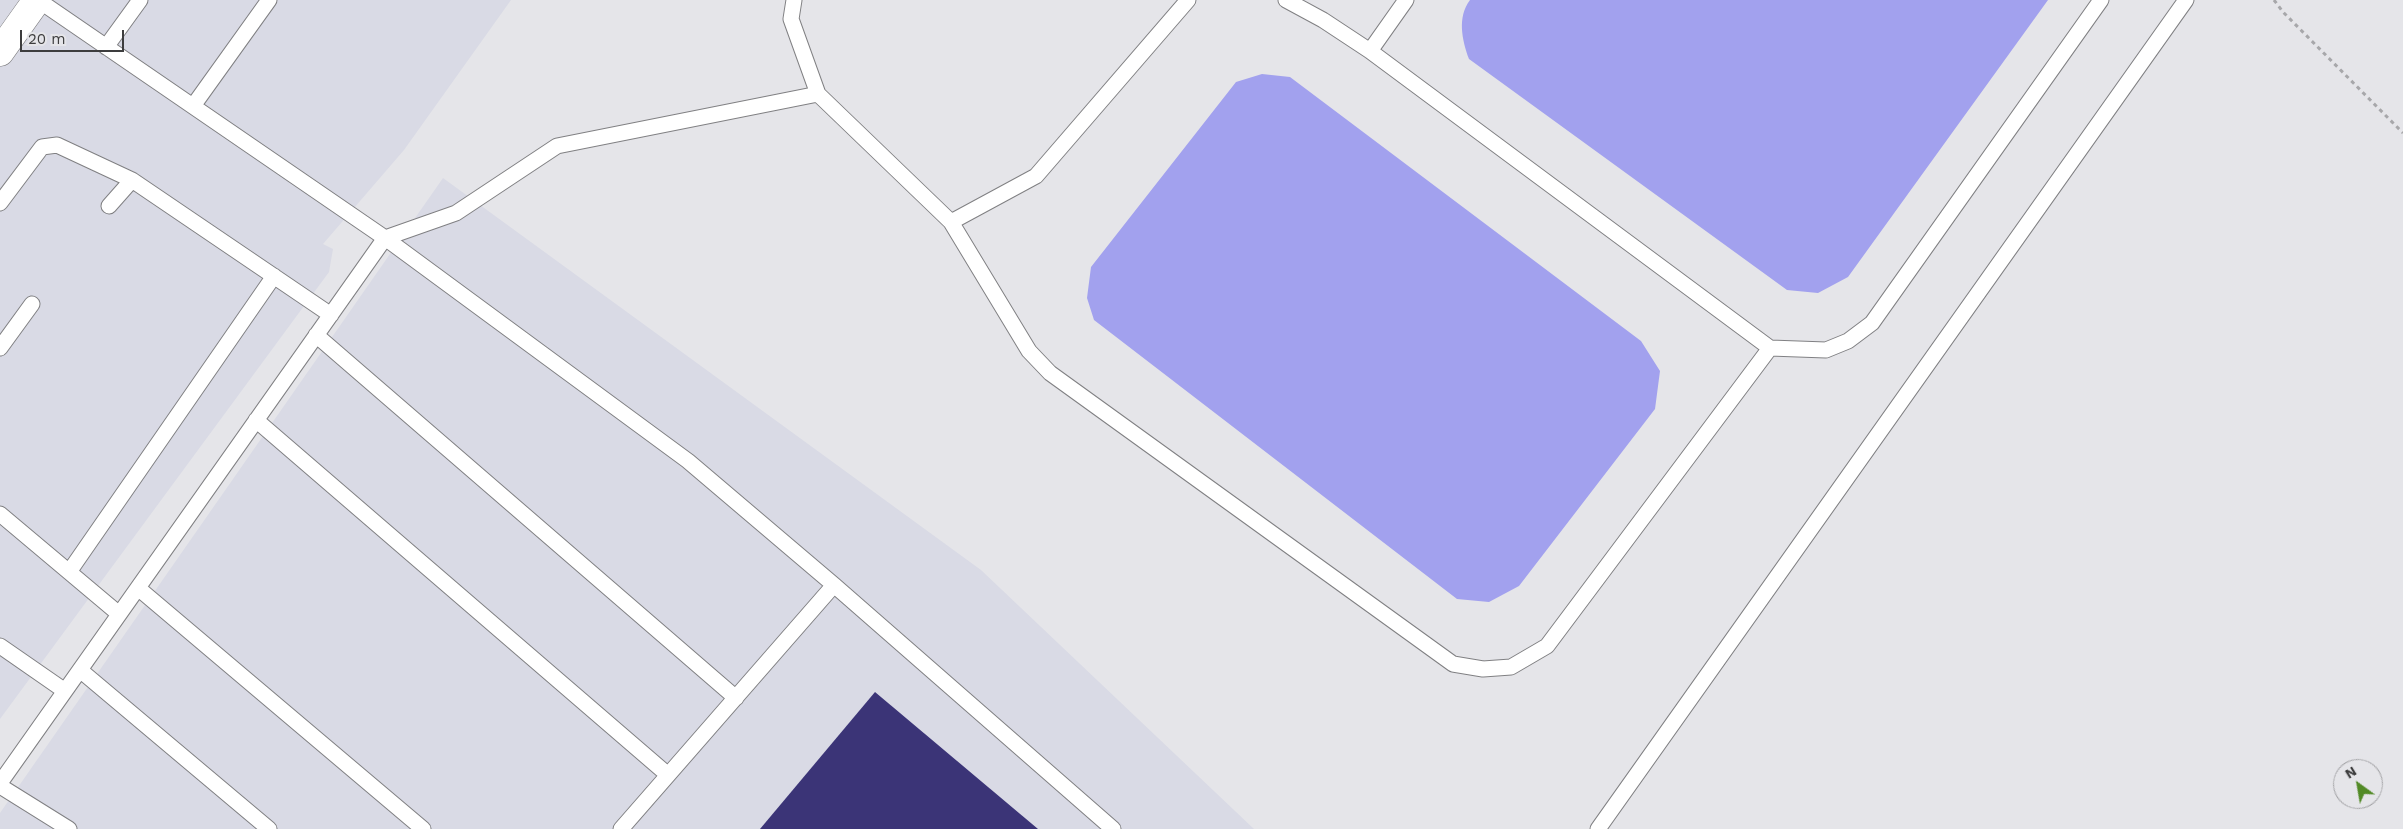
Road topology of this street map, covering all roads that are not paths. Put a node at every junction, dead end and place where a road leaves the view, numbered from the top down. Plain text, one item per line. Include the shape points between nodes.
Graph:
1 (38, 0) edge
2 (140, 0) edge
3 (269, 0) edge
4 (794, 0) edge
5 (1188, 0) edge
6 (1286, 0) edge
7 (1406, 0) edge
8 (2101, 0) edge
9 (2186, 0) edge
10 (106, 47) junction
11 (1370, 51) junction
12 (0, 52) edge
13 (818, 94) junction
14 (193, 106) junction
15 (132, 180) junction
16 (0, 203) edge
17 (109, 206) dead end
18 (951, 222) junction
19 (385, 238) junction
20 (274, 276) junction
21 (32, 304) dead end
22 (330, 315) junction
23 (316, 335) junction
24 (0, 348) edge
25 (1770, 348) junction
26 (256, 420) junction
27 (0, 514) edge
28 (68, 572) junction
29 (834, 585) junction
30 (138, 588) junction
31 (119, 614) junction
32 (0, 646) edge
33 (80, 670) junction
34 (65, 692) junction
35 (736, 698) junction
36 (668, 776) junction
37 (0, 784) edge
38 (69, 829) edge
39 (269, 829) edge
40 (423, 829) edge
41 (621, 829) edge
42 (1113, 829) edge
43 (1598, 829) edge

1 - 10 lane
1 - 12 street
2 - 10 lane
3 - 14 lane
4 - 13 lane via 791,18
5 - 18 lane via 1036,176
6 - 11 lane
7 - 11 lane
8 - 25 lane via 1872,323 1848,341 1826,350
9 - 43 lane
10 - 14 lane
11 - 25 lane
13 - 18 lane
13 - 19 lane via 557,146 456,213
14 - 19 lane
15 - 16 lane via 57,145 42,147
15 - 17 lane
15 - 20 lane
18 - 25 lane via 1029,351 1050,373 1453,664 1483,669 1511,666 1547,646
19 - 22 lane
19 - 29 lane via 688,462
20 - 22 lane
20 - 28 lane
21 - 24 lane
22 - 23 lane
23 - 26 lane
23 - 35 lane
26 - 30 lane
26 - 36 lane
27 - 28 lane
28 - 31 lane
29 - 35 lane
29 - 42 lane
30 - 31 lane
30 - 40 lane
31 - 33 lane
32 - 34 lane
33 - 34 lane
33 - 39 lane
34 - 37 lane
35 - 36 lane
36 - 41 lane
37 - 38 lane

